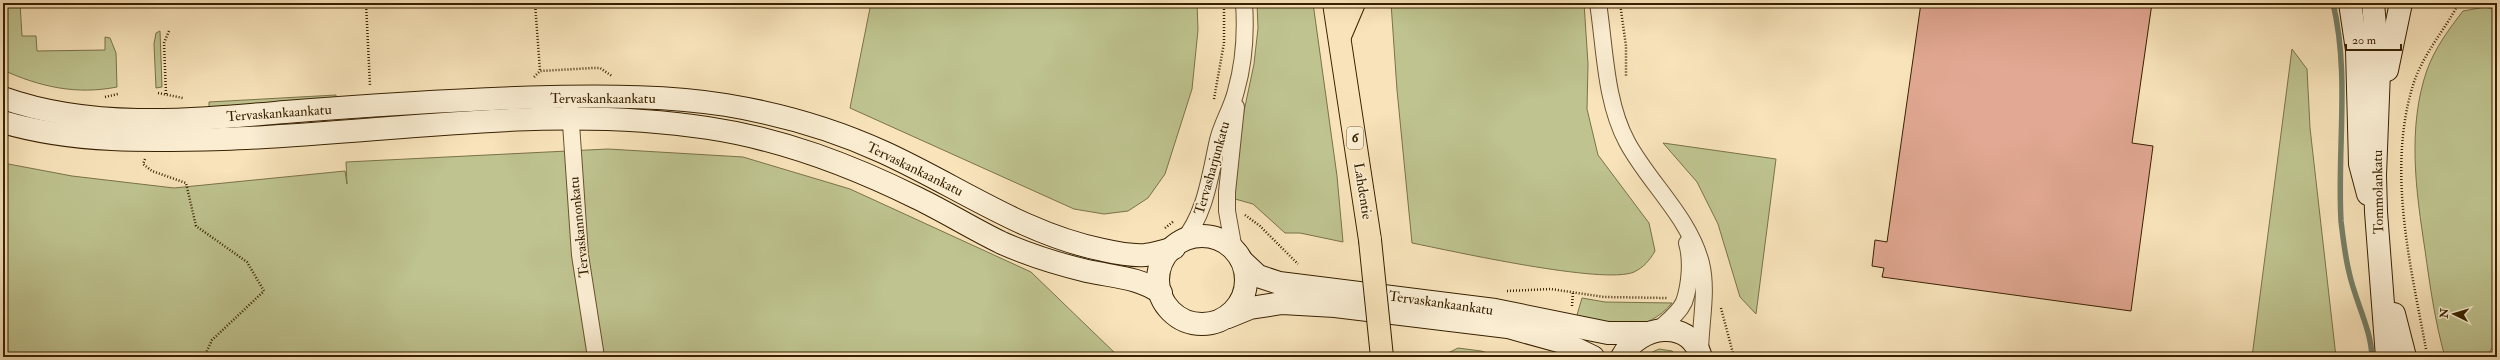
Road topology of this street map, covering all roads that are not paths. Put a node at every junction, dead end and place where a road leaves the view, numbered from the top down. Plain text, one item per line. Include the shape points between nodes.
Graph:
1 (1244, 3) edge
2 (1334, 3) edge
3 (1354, 3) edge
4 (1598, 3) edge
5 (2350, 3) edge
6 (2373, 3) edge
7 (2401, 3) edge
8 (1340, 36) junction
9 (1236, 92) junction
10 (3, 98) edge
11 (570, 108) junction
12 (3, 122) edge
13 (2377, 143) junction
14 (2376, 212) junction
15 (1681, 220) junction
16 (1173, 240) junction
17 (2379, 242) junction
18 (1238, 256) junction
19 (1161, 293) junction
20 (1228, 316) junction
21 (1652, 331) junction
22 (1701, 355) edge
23 (596, 357) edge
24 (1382, 357) edge
25 (1593, 357) edge
26 (1622, 357) edge
27 (2388, 357) edge
28 (2405, 357) edge

1 - 9 street, Tervasharjunkatu via 1243,49
2 - 8 highway, Lahdentie / 6
3 - 8 highway
4 - 15 street via 1609,79 1620,125 1638,160
5 - 14 street via 2357,50 2360,164 2365,187
6 - 13 street, Tommolankatu via 2379,71
7 - 13 street, Tommolankatu via 2387,68
8 - 24 highway, Lahdentie / 6, bridge via 1370,240
9 - 16 street, Tervasharjunkatu via 1219,137 1202,206 1194,225
9 - 18 street, Tervasharjunkatu via 1227,210
10 - 11 street, Tervaskankaankatu via 60,112 99,118 140,120 240,116 481,99
11 - 12 street, Tervaskankaankatu via 513,120 259,138 155,140 68,136
11 - 16 street, Tervaskankaankatu via 698,101 764,113 832,131 880,150 1057,239 1123,254 1142,255
11 - 19 street, Tervaskankaankatu via 708,128 790,145 830,158 1002,242 1049,261 1143,281
11 - 23 street, Tervaskannonkatu via 580,254
13 - 14 street, Tommolankatu
14 - 17 street, Tommolankatu
15 - 21 street via 1688,246 1687,285 1683,302 1676,313
15 - 22 street via 1694,244 1702,275
16 - 18 street via 1206,236 1221,240
16 - 19 street via 1159,270 1158,285
17 - 27 street, Tommolankatu
17 - 28 street, Tommolankatu
18 - 20 street via 1246,277 1245,293 1238,306
18 - 21 street, Tervaskankaankatu via 1258,276 1279,283 1495,310 1608,333
19 - 20 street via 1172,312 1184,320 1198,324 1214,323
20 - 25 street, Tervaskankaankatu via 1267,304 1298,302 1335,306 1508,327 1562,342
21 - 22 street, Tervaskankaankatu via 1672,330 1684,335 1694,343
21 - 26 street via 1628,347

